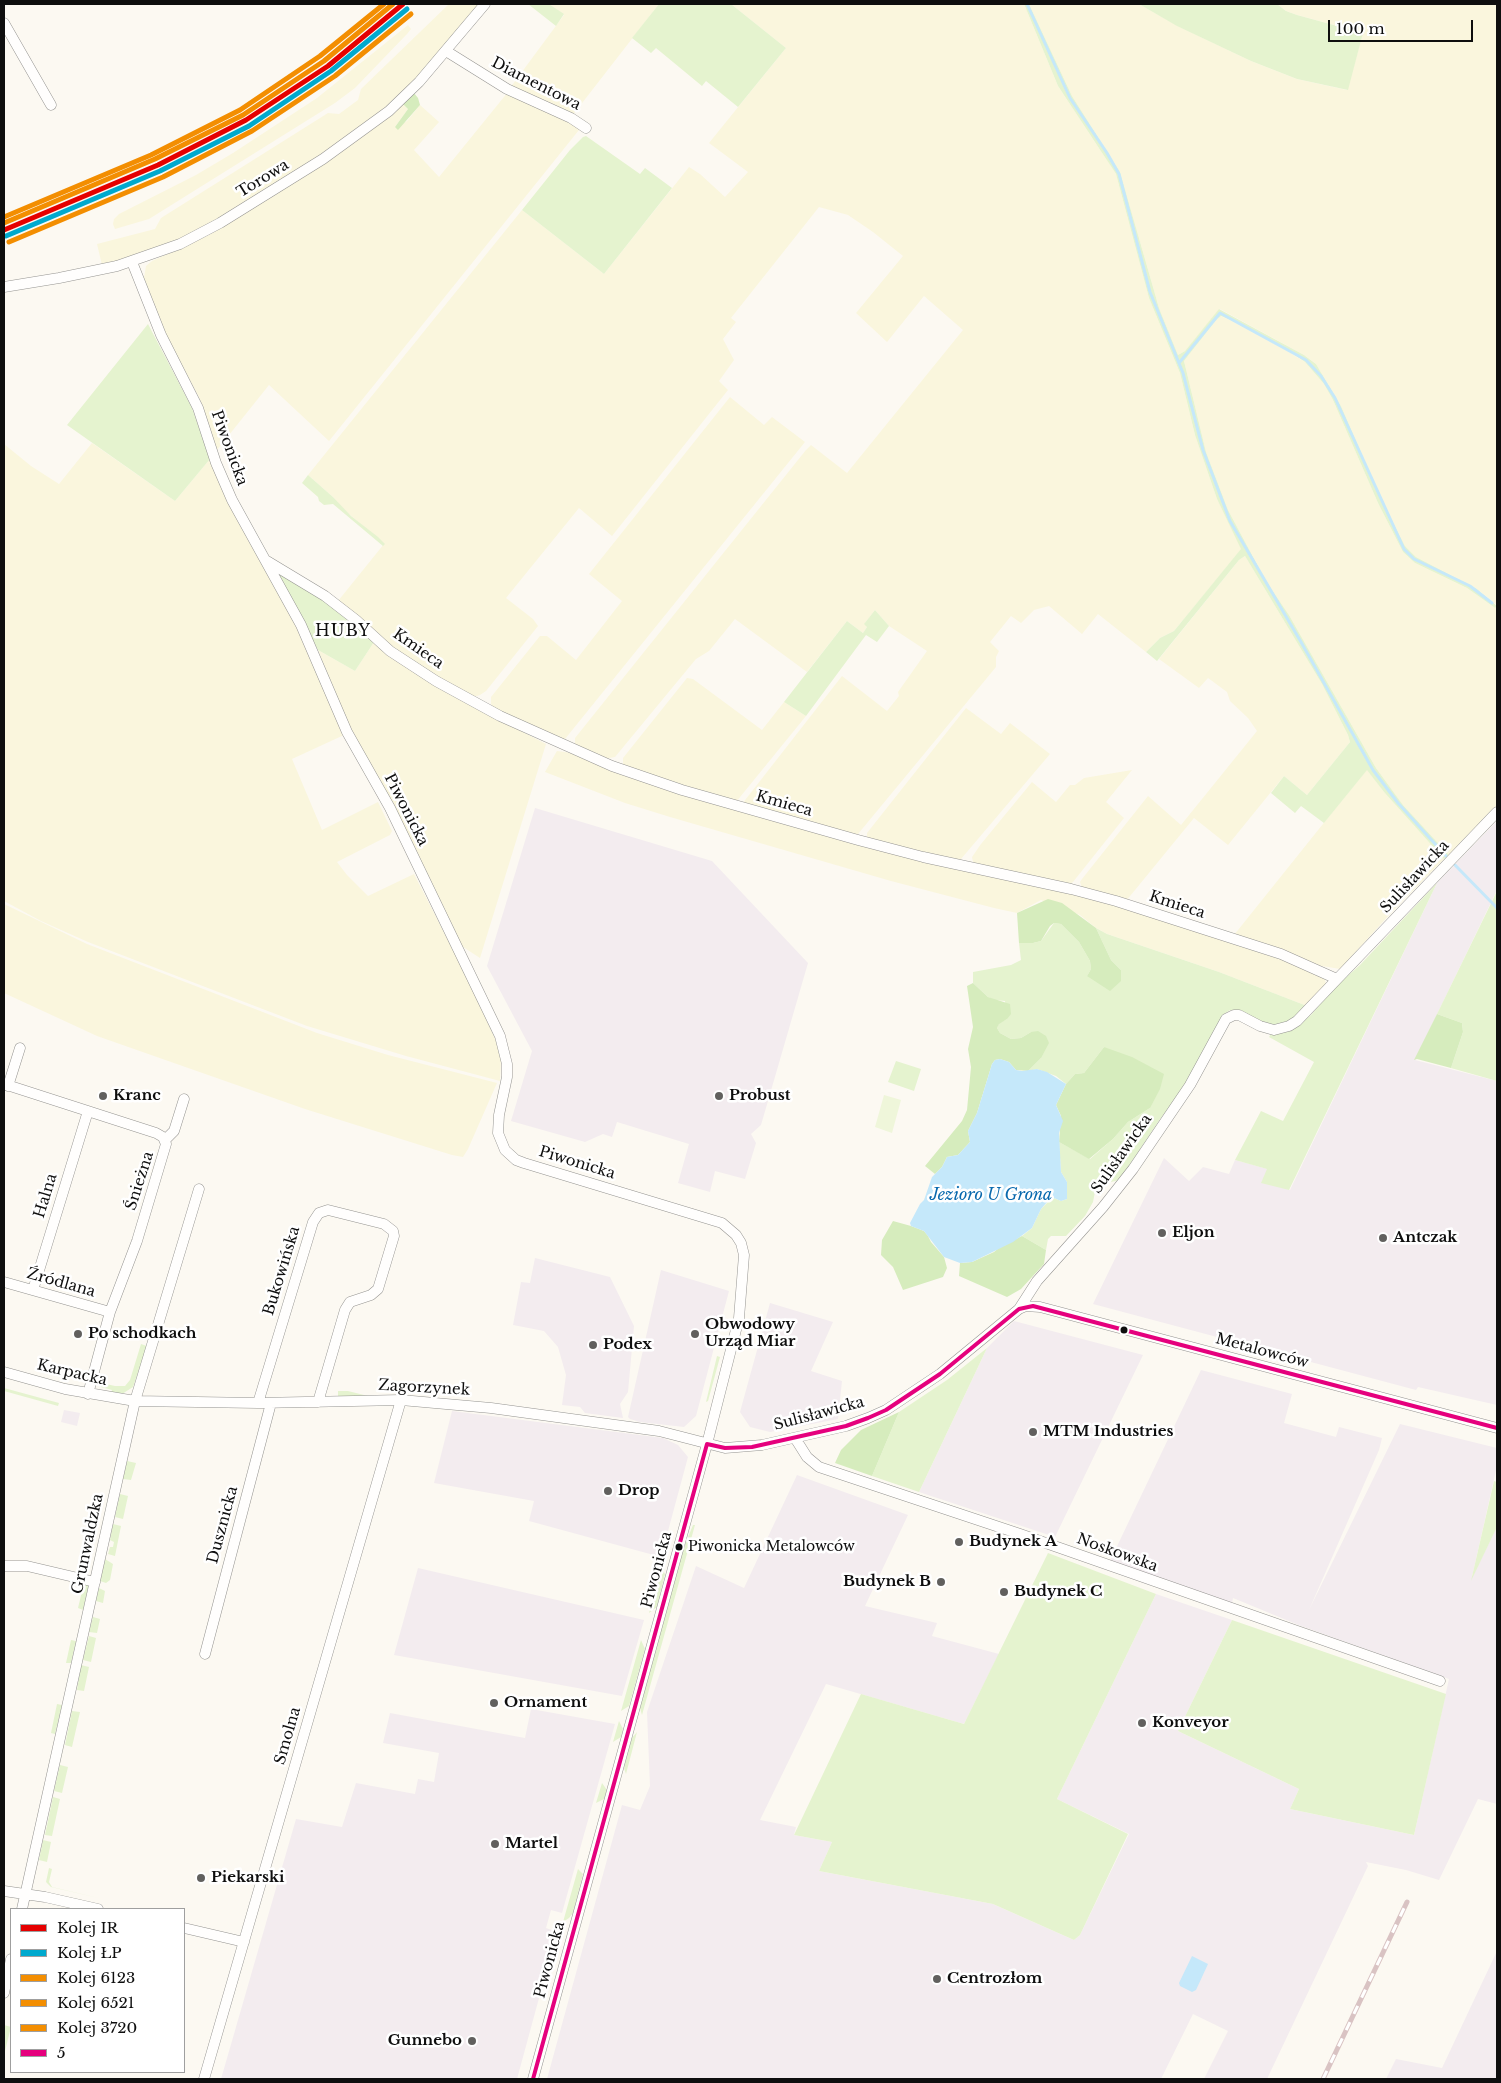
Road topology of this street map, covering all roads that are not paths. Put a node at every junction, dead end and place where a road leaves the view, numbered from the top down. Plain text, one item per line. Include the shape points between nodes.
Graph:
1 (485, 4) edge
2 (4, 23) edge
3 (446, 51) junction
4 (51, 105) dead end
5 (586, 128) dead end
6 (132, 262) junction
7 (4, 287) edge
8 (266, 561) junction
9 (1497, 812) edge
10 (1337, 979) junction
11 (20, 1048) dead end
12 (6, 1085) edge
13 (184, 1099) dead end
14 (88, 1111) junction
15 (165, 1140) junction
16 (199, 1189) dead end
17 (4, 1282) edge
18 (33, 1290) junction
19 (1019, 1309) junction
20 (110, 1312) junction
21 (4, 1372) edge
22 (88, 1394) junction
23 (401, 1400) junction
24 (135, 1401) junction
25 (318, 1402) junction
26 (258, 1403) junction
27 (270, 1403) junction
28 (1497, 1428) edge
29 (795, 1438) junction
30 (707, 1444) junction
31 (4, 1566) edge
32 (95, 1582) junction
33 (205, 1654) dead end
34 (1440, 1682) dead end
35 (4, 1891) edge
36 (26, 1895) junction
37 (22, 1908) edge
38 (93, 1908) edge
39 (185, 1928) edge
40 (244, 1942) junction
41 (10, 1964) edge
42 (4, 1993) edge
43 (204, 2079) edge
44 (533, 2079) edge

1 - 3 street, Torowa
2 - 4 street
3 - 5 street, Diamentowa via 507,89
3 - 6 street, Torowa via 399,102 337,150 202,233
6 - 7 street, Torowa
6 - 8 street, Piwonicka via 167,348 198,408 232,500
8 - 10 street, Kmieca via 325,596 390,651 436,681 516,724 612,766 682,790 867,842 1116,902 1281,954
8 - 30 street, Piwonicka via 313,652 347,732 390,808 500,1036 507,1077 498,1133 505,1150 524,1163 722,1224 736,1234 741,1243 744,1269 739,1318
9 - 10 street, Sulisławicka
10 - 19 street, Sulisławicka via 1306,1014 1281,1029 1267,1029 1234,1015 1226,1018 1190,1085 1133,1169 1037,1281
11 - 12 street
12 - 14 street, Śnieżna
13 - 15 street via 174,1131
14 - 15 street, Śnieżna via 156,1133
14 - 18 street, Halna
15 - 20 street, Śnieżna via 166,1149 137,1241
16 - 24 street, Grunwaldzka
17 - 18 street, Źródlana
18 - 20 street, Źródlana
19 - 28 street, Metalowców via 1040,1307
19 - 29 street, Sulisławicka via 940,1374 886,1410 846,1426
20 - 22 street, Śnieżna
21 - 22 street, Karpacka
22 - 24 street, Karpacka
23 - 25 street, Zagorzynek
23 - 30 street, Zagorzynek via 491,1408 650,1430
23 - 40 street, Smolna
24 - 26 street, Zagorzynek
24 - 32 street, Grunwaldzka
25 - 26 street, Bukowińska via 344,1310 350,1302 378,1289 394,1236 384,1224 328,1210 319,1213 313,1222
25 - 27 street, Zagorzynek
26 - 27 street, Zagorzynek
27 - 33 street, Dusznicka
29 - 30 street, Sulisławicka via 743,1448
29 - 34 street, Noskowska via 807,1457 819,1467
30 - 44 street, Piwonicka
31 - 32 street via 27,1566
32 - 36 street, Grunwaldzka
35 - 36 street
36 - 37 street, Grunwaldzka
36 - 38 street
39 - 40 street
40 - 43 street, Smolna
41 - 42 street

